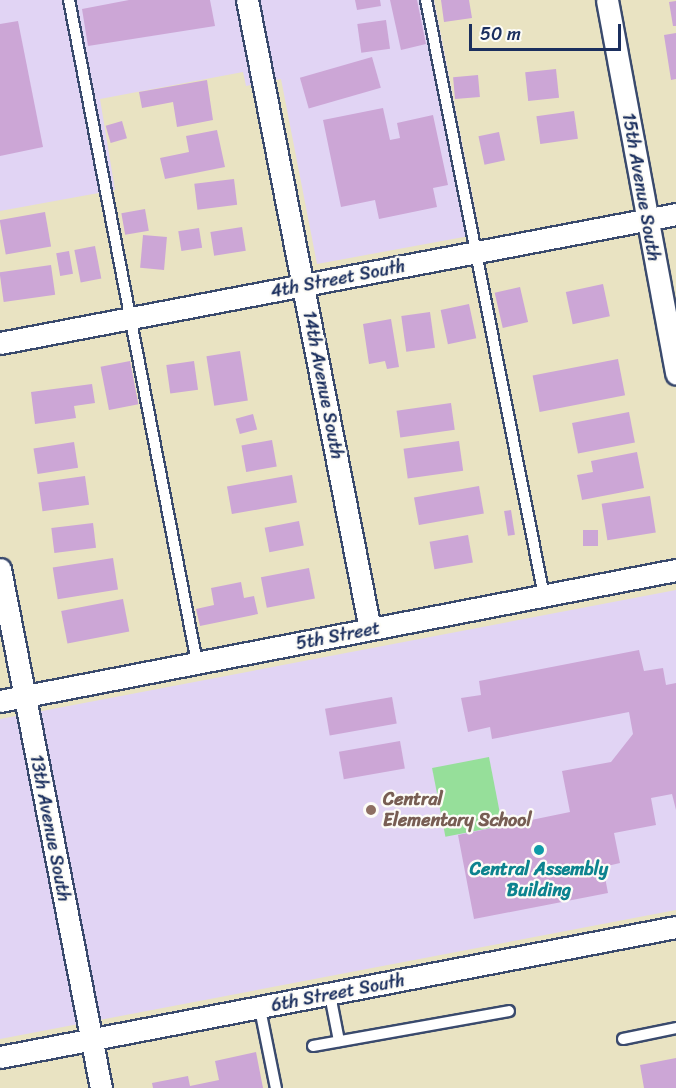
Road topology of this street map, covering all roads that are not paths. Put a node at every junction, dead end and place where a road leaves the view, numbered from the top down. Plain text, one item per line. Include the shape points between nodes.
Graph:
1 (69, 0) edge
2 (247, 0) edge
3 (426, 0) edge
4 (607, 0) edge
5 (676, 214) edge
6 (646, 220) junction
7 (475, 253) junction
8 (304, 285) junction
9 (130, 319) junction
10 (0, 343) edge
11 (676, 375) edge
12 (0, 568) edge
13 (676, 570) edge
14 (544, 596) junction
15 (370, 630) junction
16 (197, 663) junction
17 (24, 696) junction
18 (0, 701) edge
19 (676, 927) edge
20 (330, 995) junction
21 (260, 1008) junction
22 (509, 1011) dead end
23 (676, 1028) edge
24 (623, 1039) dead end
25 (92, 1040) junction
26 (339, 1041) junction
27 (313, 1046) dead end
28 (0, 1058) edge
29 (101, 1088) edge
30 (276, 1088) edge

1 - 9 lane
2 - 8 street, 14th Avenue South
3 - 7 lane
4 - 6 street, 15th Avenue South
5 - 6 street, 4th Street South
6 - 7 street, 4th Street South
6 - 11 street, 15th Avenue South
7 - 8 street, 4th Street South
7 - 14 lane
8 - 9 street, 4th Street South
8 - 15 street, 14th Avenue South
9 - 10 street, 4th Street South
9 - 16 lane
12 - 17 street, 13th Avenue South
13 - 14 street, 5th Street
14 - 15 street, 5th Street
15 - 16 street, 5th Street
16 - 17 street, 5th Street
17 - 18 street, 5th Street
17 - 25 street, 13th Avenue South
19 - 20 street, 6th Street South
20 - 21 street, 6th Street South
20 - 26 lane
21 - 25 street, 6th Street South
21 - 30 lane
22 - 26 lane
23 - 24 lane
25 - 28 street, 6th Street South
25 - 29 street, 13th Avenue South
26 - 27 lane

